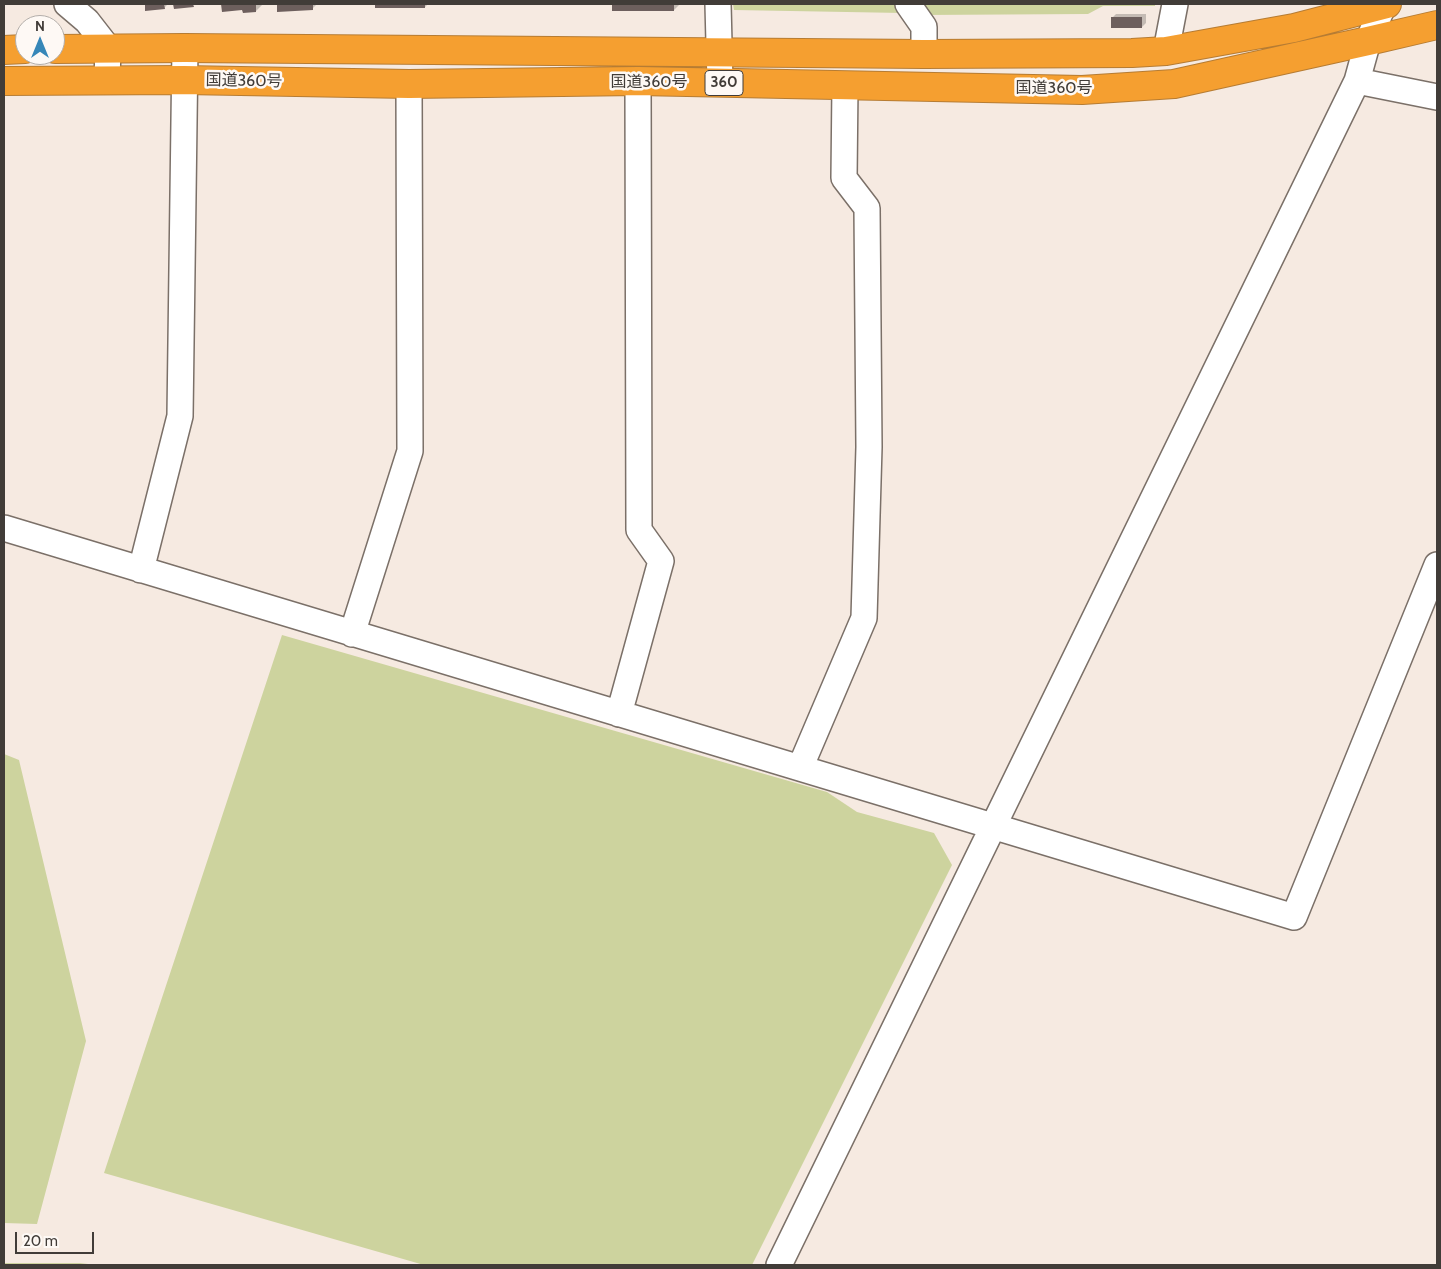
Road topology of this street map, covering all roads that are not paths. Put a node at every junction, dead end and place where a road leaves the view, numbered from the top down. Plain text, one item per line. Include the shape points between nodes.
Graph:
1 (67, 4) edge
2 (718, 4) edge
3 (908, 4) edge
4 (1175, 4) edge
5 (1385, 4) edge
6 (1437, 25) edge
7 (1368, 42) junction
8 (108, 48) junction
9 (185, 48) junction
10 (65, 49) edge
11 (720, 52) junction
12 (1166, 52) junction
13 (924, 54) junction
14 (107, 80) junction
15 (184, 80) junction
16 (4, 81) edge
17 (1357, 81) junction
18 (638, 82) junction
19 (720, 83) junction
20 (409, 84) junction
21 (845, 85) junction
22 (1437, 97) edge
23 (4, 528) edge
24 (1437, 565) edge
25 (141, 570) junction
26 (352, 634) junction
27 (620, 714) junction
28 (800, 768) junction
29 (994, 826) junction
30 (779, 1265) edge

1 - 8 street via 87,21
2 - 11 street
3 - 13 street via 924,27
4 - 12 street
5 - 7 street
5 - 12 highway, 国道360号 / 360 via 1294,28
6 - 7 highway, 国道360号 / 360
7 - 17 street
7 - 21 highway, 国道360号 / 360 via 1174,84 1082,90
8 - 9 highway, 国道360号 / 360
8 - 10 highway, 国道360号 / 360
8 - 14 street
9 - 11 highway, 国道360号 / 360
9 - 15 street
11 - 13 highway, 国道360号 / 360
11 - 19 street
12 - 13 highway, 国道360号 / 360
14 - 15 highway, 国道360号 / 360
14 - 16 highway, 国道360号 / 360
15 - 20 highway, 国道360号 / 360
15 - 25 street via 180,416
17 - 22 street
17 - 29 street
18 - 19 highway, 国道360号 / 360
18 - 20 highway, 国道360号 / 360
18 - 27 street via 639,530 661,561
19 - 21 highway, 国道360号 / 360
20 - 26 street via 410,451
21 - 28 street via 844,178 867,208 869,447 864,618
23 - 25 street
24 - 29 street via 1294,917
25 - 26 street
26 - 27 street
27 - 28 street
28 - 29 street
29 - 30 street

